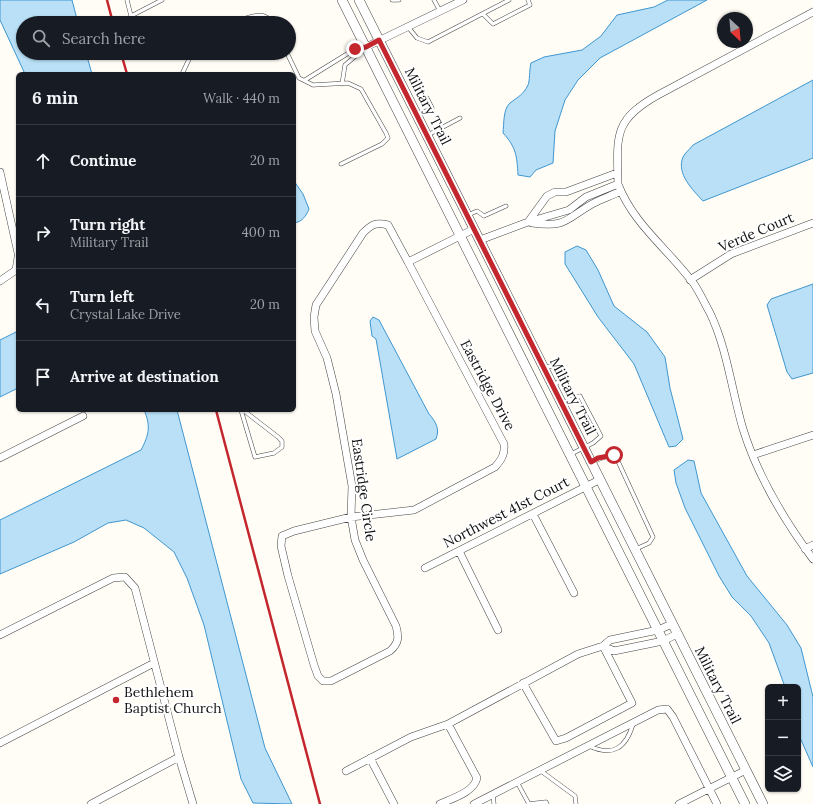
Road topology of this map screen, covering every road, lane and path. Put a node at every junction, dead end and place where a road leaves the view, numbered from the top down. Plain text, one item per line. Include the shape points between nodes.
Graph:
1 (127, 0) edge
2 (162, 0) edge
3 (342, 0) edge
4 (359, 0) edge
5 (392, 0) edge
6 (399, 0) edge
7 (434, 0) edge
8 (509, 0) edge
9 (528, 0) edge
10 (461, 1) edge
11 (440, 11) junction
12 (813, 12) edge
13 (483, 14) junction
14 (252, 16) edge
15 (265, 16) edge
16 (408, 27) junction
17 (379, 40) junction
18 (366, 47) junction
19 (189, 60) edge
20 (290, 60) edge
21 (183, 72) edge
22 (305, 80) junction
23 (342, 84) junction
24 (427, 98) dead end
25 (417, 115) junction
26 (460, 118) dead end
27 (427, 135) junction
28 (341, 164) dead end
29 (617, 173) junction
30 (0, 174) edge
31 (618, 184) junction
32 (620, 191) junction
33 (506, 206) dead end
34 (467, 216) junction
35 (528, 222) junction
36 (813, 223) edge
37 (474, 229) junction
38 (460, 236) junction
39 (480, 240) junction
40 (16, 244) edge
41 (408, 262) junction
42 (16, 270) edge
43 (690, 280) junction
44 (0, 281) edge
45 (543, 367) junction
46 (553, 387) junction
47 (561, 403) junction
48 (243, 412) edge
49 (245, 412) edge
50 (83, 416) dead end
51 (813, 435) edge
52 (583, 448) junction
53 (570, 454) junction
54 (753, 455) junction
55 (0, 458) edge
56 (591, 462) junction
57 (599, 480) junction
58 (586, 486) junction
59 (533, 514) junction
60 (352, 517) junction
61 (282, 536) joint
62 (813, 545) edge
63 (805, 549) junction
64 (635, 550) junction
65 (459, 551) junction
66 (813, 559) edge
67 (425, 568) dead end
68 (574, 593) dead end
69 (672, 624) junction
70 (498, 630) dead end
71 (658, 630) junction
72 (677, 634) junction
73 (0, 635) edge
74 (663, 641) junction
75 (603, 646) junction
76 (154, 663) junction
77 (523, 683) junction
78 (633, 723) junction
79 (448, 724) junction
80 (0, 744) edge
81 (588, 746) junction
82 (179, 757) junction
83 (370, 758) junction
84 (540, 770) junction
85 (746, 770) junction
86 (346, 771) dead end
87 (732, 777) junction
88 (517, 782) junction
89 (709, 788) junction
90 (493, 794) junction
91 (90, 804) edge
92 (194, 804) edge
93 (394, 804) edge
94 (440, 804) edge
95 (474, 804) edge
96 (494, 804) edge
97 (528, 804) edge
98 (547, 804) edge
99 (576, 804) edge
100 (679, 804) edge
101 (717, 804) edge
102 (745, 804) edge
103 (763, 804) edge

1 - 2 lane via 131,16
3 - 18 street, Military Trail
4 - 17 street, Military Trail
5 - 6 lane
7 - 11 lane
8 - 13 lane
9 - 13 lane via 530,4 493,24
10 - 11 street
11 - 16 street
12 - 29 street via 641,105 629,114 621,127
13 - 16 lane via 428,42 417,38
14 - 15 lane
16 - 17 street
17 - 18 street
17 - 25 street, Military Trail
18 - 22 lane via 355,49
18 - 23 lane via 345,65
18 - 38 street, Military Trail
19 - 21 lane
20 - 22 lane via 299,78
22 - 23 lane via 313,85
23 - 28 lane via 348,83 362,89 388,138 382,144
24 - 25 lane via 432,108
25 - 27 street, Military Trail
26 - 27 lane
27 - 34 street, Military Trail
29 - 31 street
29 - 35 street via 566,192 555,192 547,196
30 - 40 street
31 - 32 street
31 - 35 street via 586,197 569,210
32 - 35 street via 555,225
32 - 43 street via 650,235
33 - 34 lane via 484,216 477,211
34 - 37 street, Military Trail
35 - 39 street
36 - 43 street, Verde Court via 731,254
37 - 38 street
37 - 39 street, Military Trail
38 - 41 street
38 - 53 street, Military Trail
39 - 45 street, Military Trail
41 - 60 street, Eastridge Circle via 388,225 379,222 371,225 363,233 315,311 315,330 327,358 336,394 352,486
41 - 60 street, Eastridge Drive via 504,444 504,452 495,467 414,510
42 - 44 street
43 - 54 street via 711,315 720,340 744,431
45 - 46 street, Military Trail
45 - 46 lane via 556,366 562,374
46 - 47 street, Military Trail
47 - 52 street, Military Trail
47 - 52 lane via 580,396 601,436
48 - 49 lane via 255,457 274,453 282,447 282,441 278,437
50 - 55 street
51 - 54 street
52 - 53 lane
52 - 56 street, Military Trail
53 - 58 street, Military Trail
54 - 63 street via 770,491
56 - 57 street, Military Trail
56 - 64 lane via 610,455 616,457 653,537 649,543
57 - 58 street, Northwest 41st Court
57 - 64 street, Military Trail
58 - 59 street, Northwest 41st Court
58 - 71 street, Military Trail
59 - 65 street, Northwest 41st Court
59 - 68 street
60 - 61 street, Eastridge Drive
60 - 61 street, Eastridge Circle via 355,540 398,635 396,645 390,651 331,681 323,681 314,665 281,546
62 - 63 street
63 - 66 street
64 - 69 street, Military Trail
65 - 67 street, Northwest 41st Court
65 - 70 street
69 - 71 street
69 - 72 street, Military Trail
71 - 74 street, Military Trail
71 - 75 street via 610,640
72 - 74 street
72 - 85 street, Military Trail
73 - 76 street via 113,578 125,577 135,588
74 - 75 street via 614,651
74 - 87 street, Military Trail
75 - 77 street via 578,654
75 - 77 street via 632,703 566,738 556,741
76 - 80 street
76 - 82 street
77 - 79 street
78 - 81 street
78 - 81 lane via 628,739 617,748 602,752
78 - 89 street via 658,710 667,709
79 - 83 street via 411,737
79 - 94 street via 477,778 476,784 471,788
81 - 84 street
82 - 91 street
82 - 92 street
83 - 86 street
83 - 93 street
84 - 88 street
84 - 99 lane via 575,796
85 - 87 street
85 - 103 street, Military Trail
87 - 89 street
87 - 102 street, Military Trail
88 - 90 street
88 - 97 lane
89 - 100 street
89 - 101 street
90 - 95 street
90 - 96 lane
97 - 98 lane

